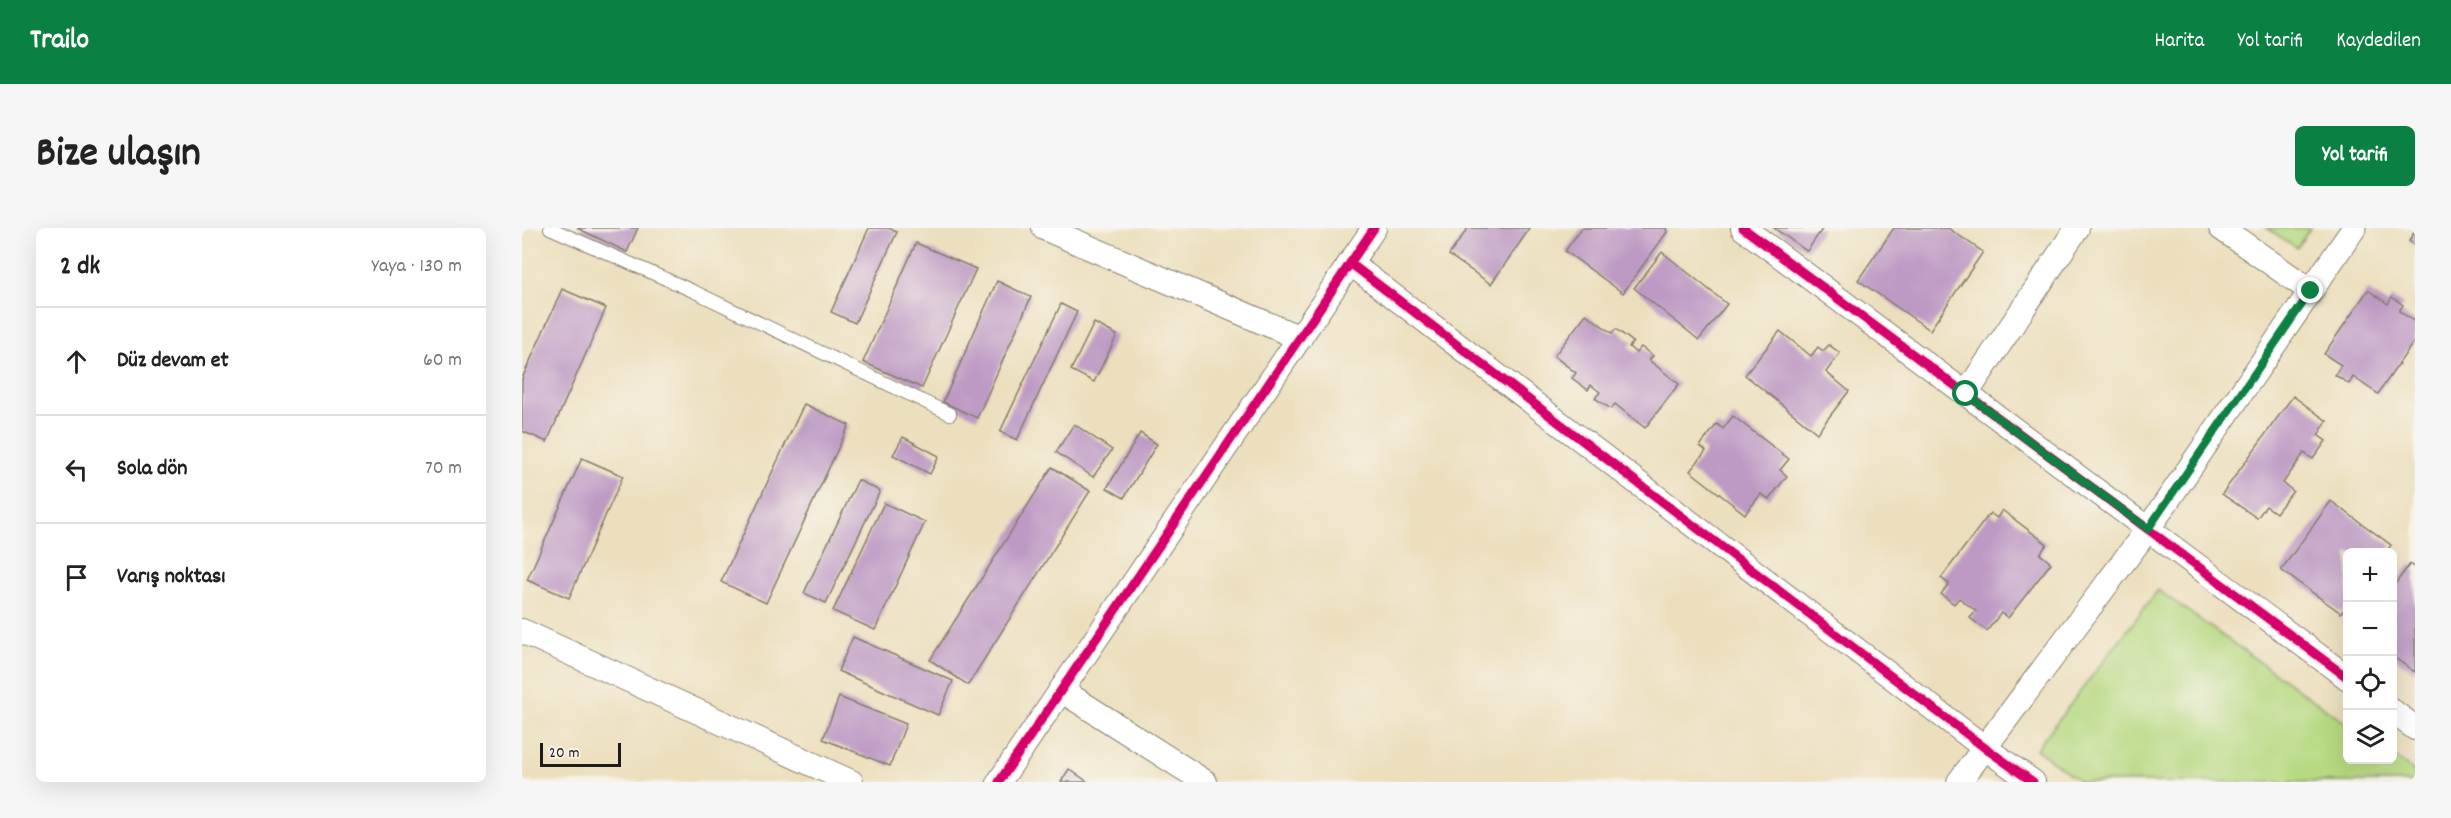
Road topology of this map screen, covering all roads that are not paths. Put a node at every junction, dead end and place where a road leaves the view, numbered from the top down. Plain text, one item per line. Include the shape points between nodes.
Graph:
1 (550, 228) edge
2 (1044, 228) edge
3 (1374, 228) edge
4 (1743, 228) edge
5 (2077, 228) edge
6 (2221, 228) edge
7 (2354, 228) edge
8 (1350, 263) junction
9 (2311, 291) junction
10 (1300, 338) junction
11 (1966, 394) junction
12 (950, 414) dead end
13 (2148, 529) junction
14 (522, 632) edge
15 (2343, 674) edge
16 (1061, 690) junction
17 (2397, 715) edge
18 (2415, 728) edge
19 (1985, 748) junction
20 (851, 782) edge
21 (999, 782) edge
22 (1205, 782) edge
23 (1959, 782) edge
24 (2033, 782) edge

1 - 12 lane via 693,291
2 - 10 street
3 - 8 street
4 - 11 street
5 - 11 street
6 - 9 street
7 - 9 street
8 - 10 street
8 - 19 street
9 - 13 street
10 - 16 street
11 - 13 street
13 - 15 street
13 - 19 street
14 - 20 street
16 - 21 street
16 - 22 street
17 - 18 street
19 - 23 street
19 - 24 street

